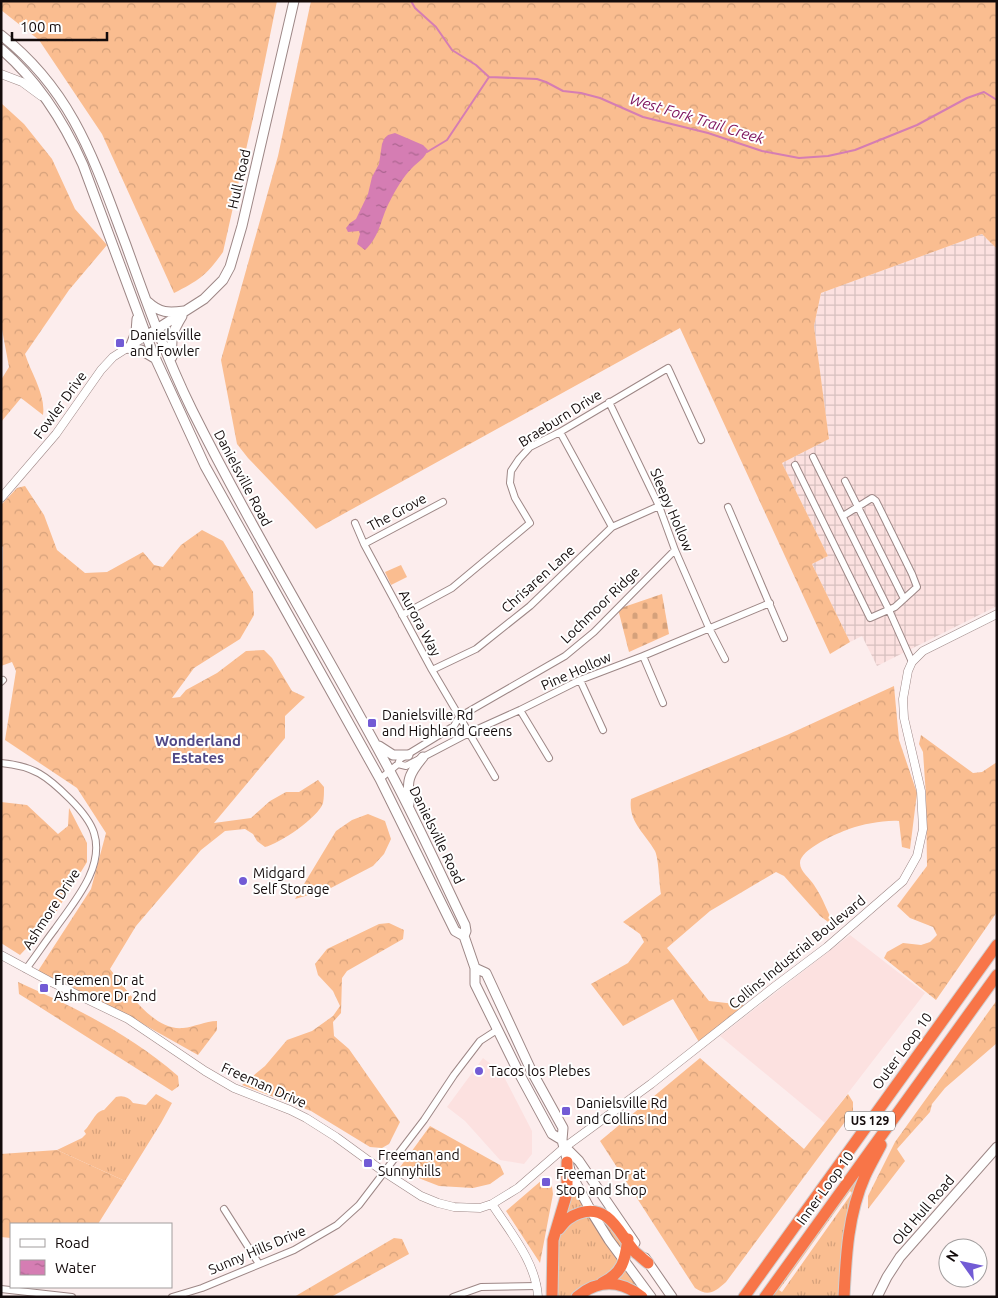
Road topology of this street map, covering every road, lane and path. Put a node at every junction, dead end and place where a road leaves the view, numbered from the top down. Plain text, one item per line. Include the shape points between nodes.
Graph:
1 (294, 1) edge
2 (1, 35) edge
3 (1, 49) edge
4 (1, 74) edge
5 (45, 98) junction
6 (146, 300) junction
7 (185, 312) junction
8 (137, 314) junction
9 (158, 329) junction
10 (146, 336) junction
11 (129, 347) junction
12 (156, 359) junction
13 (172, 363) junction
14 (609, 402) junction
15 (560, 432) junction
16 (701, 440) dead end
17 (812, 457) dead end
18 (795, 465) dead end
19 (845, 481) dead end
20 (1, 498) edge
21 (237, 499) junction
22 (443, 502) dead end
23 (226, 505) junction
24 (659, 506) junction
25 (858, 506) junction
26 (728, 507) dead end
27 (843, 516) junction
28 (355, 523) dead end
29 (612, 527) junction
30 (364, 544) junction
31 (675, 550) junction
32 (904, 599) junction
33 (770, 603) junction
34 (889, 610) junction
35 (997, 614) edge
36 (402, 615) junction
37 (709, 628) junction
38 (784, 638) dead end
39 (643, 656) junction
40 (725, 659) dead end
41 (912, 662) junction
42 (432, 670) junction
43 (580, 680) junction
44 (663, 702) dead end
45 (520, 710) junction
46 (459, 717) junction
47 (603, 730) dead end
48 (469, 732) junction
49 (375, 743) junction
50 (408, 755) junction
51 (423, 757) junction
52 (549, 758) dead end
53 (1, 763) edge
54 (398, 764) junction
55 (390, 771) junction
56 (495, 777) dead end
57 (380, 779) junction
58 (409, 809) junction
59 (464, 936) junction
60 (997, 945) edge
61 (1, 954) edge
62 (475, 968) junction
63 (26, 969) junction
64 (997, 975) edge
65 (497, 1030) junction
66 (898, 1112) junction
67 (563, 1144) junction
68 (997, 1148) edge
69 (567, 1162) junction
70 (384, 1172) junction
71 (492, 1204) junction
72 (224, 1208) dead end
73 (591, 1212) junction
74 (628, 1237) junction
75 (553, 1240) junction
76 (624, 1261) junction
77 (648, 1263) joint
78 (259, 1264) junction
79 (599, 1284) junction
80 (537, 1286) junction
81 (1, 1289) edge
82 (72, 1297) edge
83 (172, 1297) edge
84 (453, 1297) edge
85 (538, 1297) edge
86 (552, 1297) edge
87 (577, 1297) edge
88 (642, 1297) edge
89 (651, 1297) edge
90 (672, 1297) edge
91 (744, 1297) edge
92 (765, 1297) edge
93 (844, 1297) edge
94 (877, 1297) edge

1 - 7 main road, Hull Road via 230,267 215,290
2 - 6 main road, Danielsville Road via 51,86 82,134
3 - 5 main road, Danielsville Road via 33,80
4 - 5 street via 22,82
5 - 8 main road, Danielsville Road via 83,164
6 - 7 main road via 164,313
6 - 9 main road, Danielsville Road
7 - 9 main road, Hull Road
7 - 13 main road via 172,335
8 - 10 main road, Danielsville Road
8 - 11 main road via 137,328
9 - 10 main road, Hull Road
9 - 13 main road, Danielsville Road
10 - 11 street, Fowler Drive
10 - 12 main road, Danielsville Road
11 - 12 main road via 142,350
11 - 20 street, Fowler Drive via 101,370 56,434
12 - 23 main road, Danielsville Road
13 - 21 main road, Danielsville Road
14 - 15 street, Braeburn Drive
14 - 16 street, Braeburn Drive via 668,368
14 - 24 street, Sleepy Hollow
15 - 29 street
15 - 36 street, Braeburn Drive via 530,447 511,471 510,484 515,498 530,523 452,588
17 - 27 street
18 - 34 street via 870,618
19 - 25 street
21 - 23 main road
21 - 49 main road, Danielsville Road
22 - 30 street, The Grove
23 - 57 main road, Danielsville Road
24 - 29 street, Chrisaren Lane
24 - 31 street, Sleepy Hollow
25 - 27 street
25 - 32 street
25 - 32 street via 872,498 876,500 917,587
26 - 33 street
27 - 34 street
28 - 30 street, Aurora Way
29 - 42 street, Chrisaren Lane via 530,606 484,643
30 - 36 street, Aurora Way
31 - 37 street, Sleepy Hollow
31 - 46 street, Lochmoor Ridge via 594,632 565,656
32 - 34 street
33 - 37 street, Pine Hollow
33 - 38 street
34 - 41 street
35 - 41 street via 923,651
36 - 42 street, Aurora Way
37 - 39 street, Pine Hollow
37 - 40 street
39 - 43 street, Pine Hollow
39 - 44 street
41 - 67 street, Collins Industrial Boulevard via 904,690 904,718 921,791 923,829 920,847 908,873 828,947 651,1084
42 - 46 street, Aurora Way
43 - 45 street, Pine Hollow
43 - 47 street
45 - 48 street, Pine Hollow
45 - 52 street
46 - 48 street, Aurora Way
46 - 50 street via 454,726
48 - 51 street, Pine Hollow
48 - 56 street
49 - 50 main road via 389,754
49 - 55 main road, Danielsville Road
50 - 54 street
51 - 54 street, Pine Hollow via 406,766
51 - 58 main road via 408,778
53 - 63 street, Ashmore Drive via 24,766 57,786 89,822 96,846 91,871 82,890
54 - 55 street
55 - 57 street
55 - 58 main road, Danielsville Road
57 - 59 main road, Danielsville Road via 455,931
58 - 59 main road, Danielsville Road via 465,926
59 - 62 main road, Danielsville Road
60 - 91 highway, Outer Loop 10 / US 129
61 - 63 street, Freeman Drive
62 - 65 main road, Danielsville Road via 475,984
62 - 67 main road, Danielsville Road via 486,973 531,1070 563,1128
63 - 70 street, Freeman Drive via 128,1019 234,1088 306,1118
64 - 66 highway, Inner Loop 10 / US 129
65 - 67 main road, Danielsville Road via 552,1134
65 - 70 street, Sunny Hills Drive via 480,1041 469,1054
66 - 92 highway, Inner Loop 10 / US 129
66 - 93 highway via 856,1202 848,1243
67 - 69 main road, Danielsville Road
67 - 71 street, Freeman Drive via 518,1188
67 - 74 main road, Danielsville Road via 579,1162
68 - 94 main road, Old Hull Road via 900,1257
69 - 73 main road, Danielsville Road
69 - 75 highway via 567,1193
70 - 71 street, Freeman Drive via 438,1203 466,1208
70 - 78 street, Sunny Hills Drive via 359,1206 338,1225 294,1250
71 - 80 street via 526,1258
72 - 78 street
73 - 74 highway via 612,1220
73 - 75 highway via 570,1217
73 - 76 main road, Danielsville Road
74 - 76 highway
74 - 77 highway via 636,1253
75 - 86 highway
76 - 79 highway via 612,1278
76 - 89 main road, Danielsville Road
77 - 90 main road
78 - 83 street, Sunny Hills Drive
79 - 87 highway
79 - 88 highway via 623,1285
80 - 84 street via 481,1287
80 - 85 street
81 - 82 street

